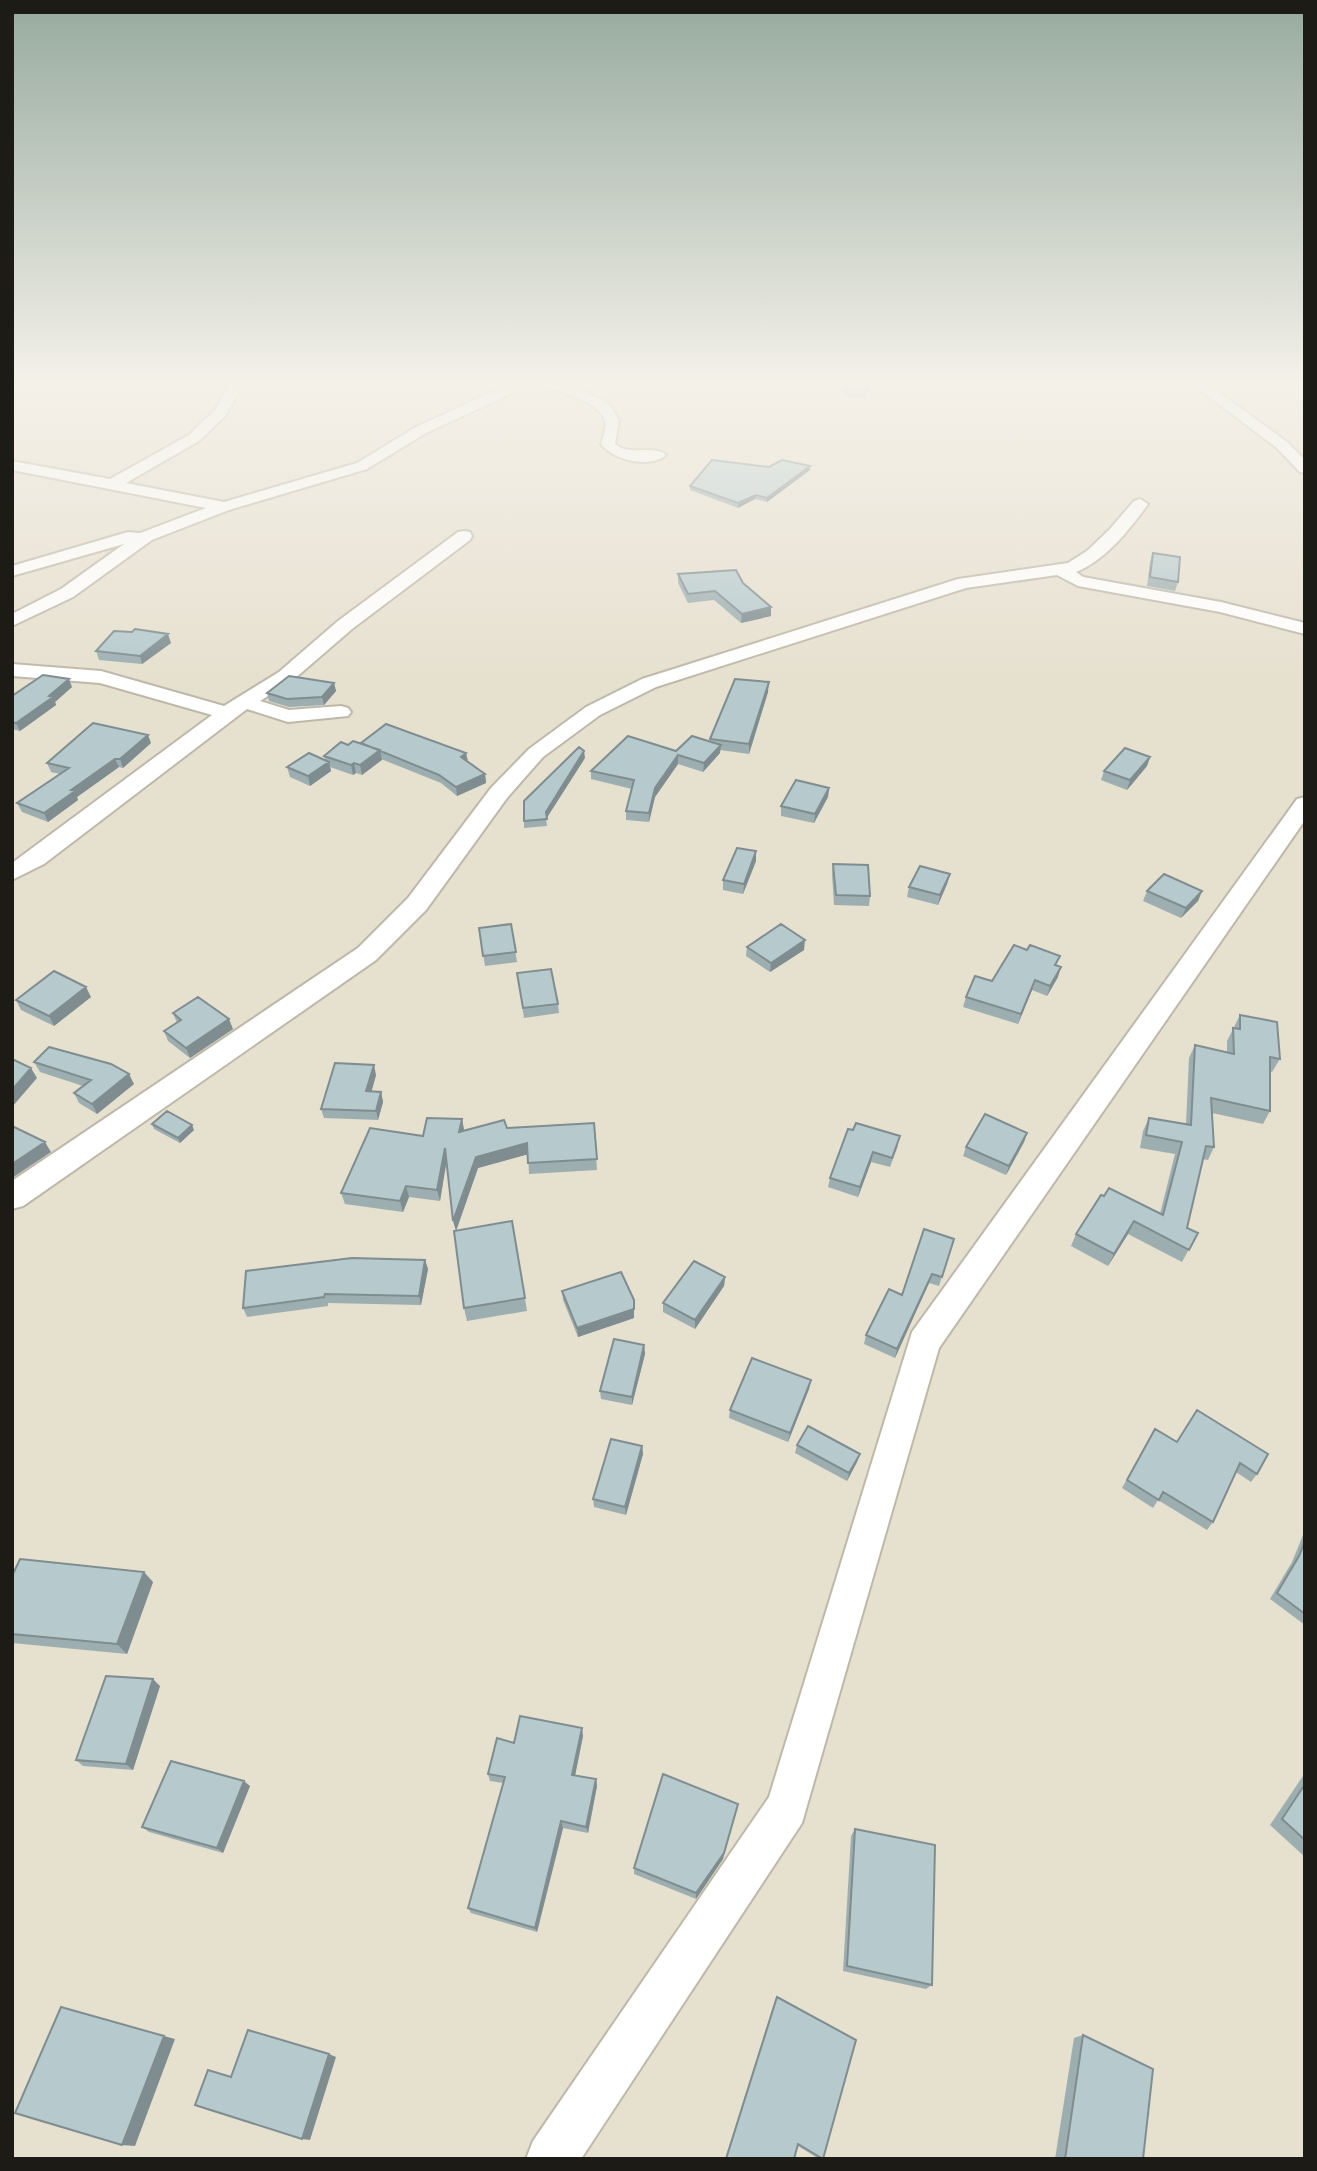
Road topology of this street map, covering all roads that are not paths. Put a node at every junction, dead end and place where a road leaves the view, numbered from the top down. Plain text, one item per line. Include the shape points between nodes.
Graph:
1 (93, 481) edge
2 (118, 481) edge
3 (310, 481) edge
4 (111, 485) junction
5 (1140, 504) dead end
6 (223, 507) junction
7 (163, 528) junction
8 (464, 536) dead end
9 (1060, 570) junction
10 (12, 571) edge
11 (12, 621) edge
12 (1305, 629) edge
13 (12, 670) edge
14 (235, 707) junction
15 (341, 712) dead end
16 (1305, 804) edge
17 (12, 873) edge
18 (12, 1197) edge
19 (551, 2159) edge

1 - 4 street
2 - 4 street
3 - 6 street
4 - 6 street
5 - 9 street via 1093,555 1073,568
6 - 7 street
7 - 10 street
7 - 11 street via 67,593
8 - 14 street via 345,625 286,676
9 - 12 street via 1078,581 1221,607
9 - 18 street via 964,583 649,684 593,711 536,753 499,793 417,904 367,954
13 - 14 street via 101,677
14 - 15 street via 288,716
14 - 17 street
16 - 19 street via 924,1342 787,1808

